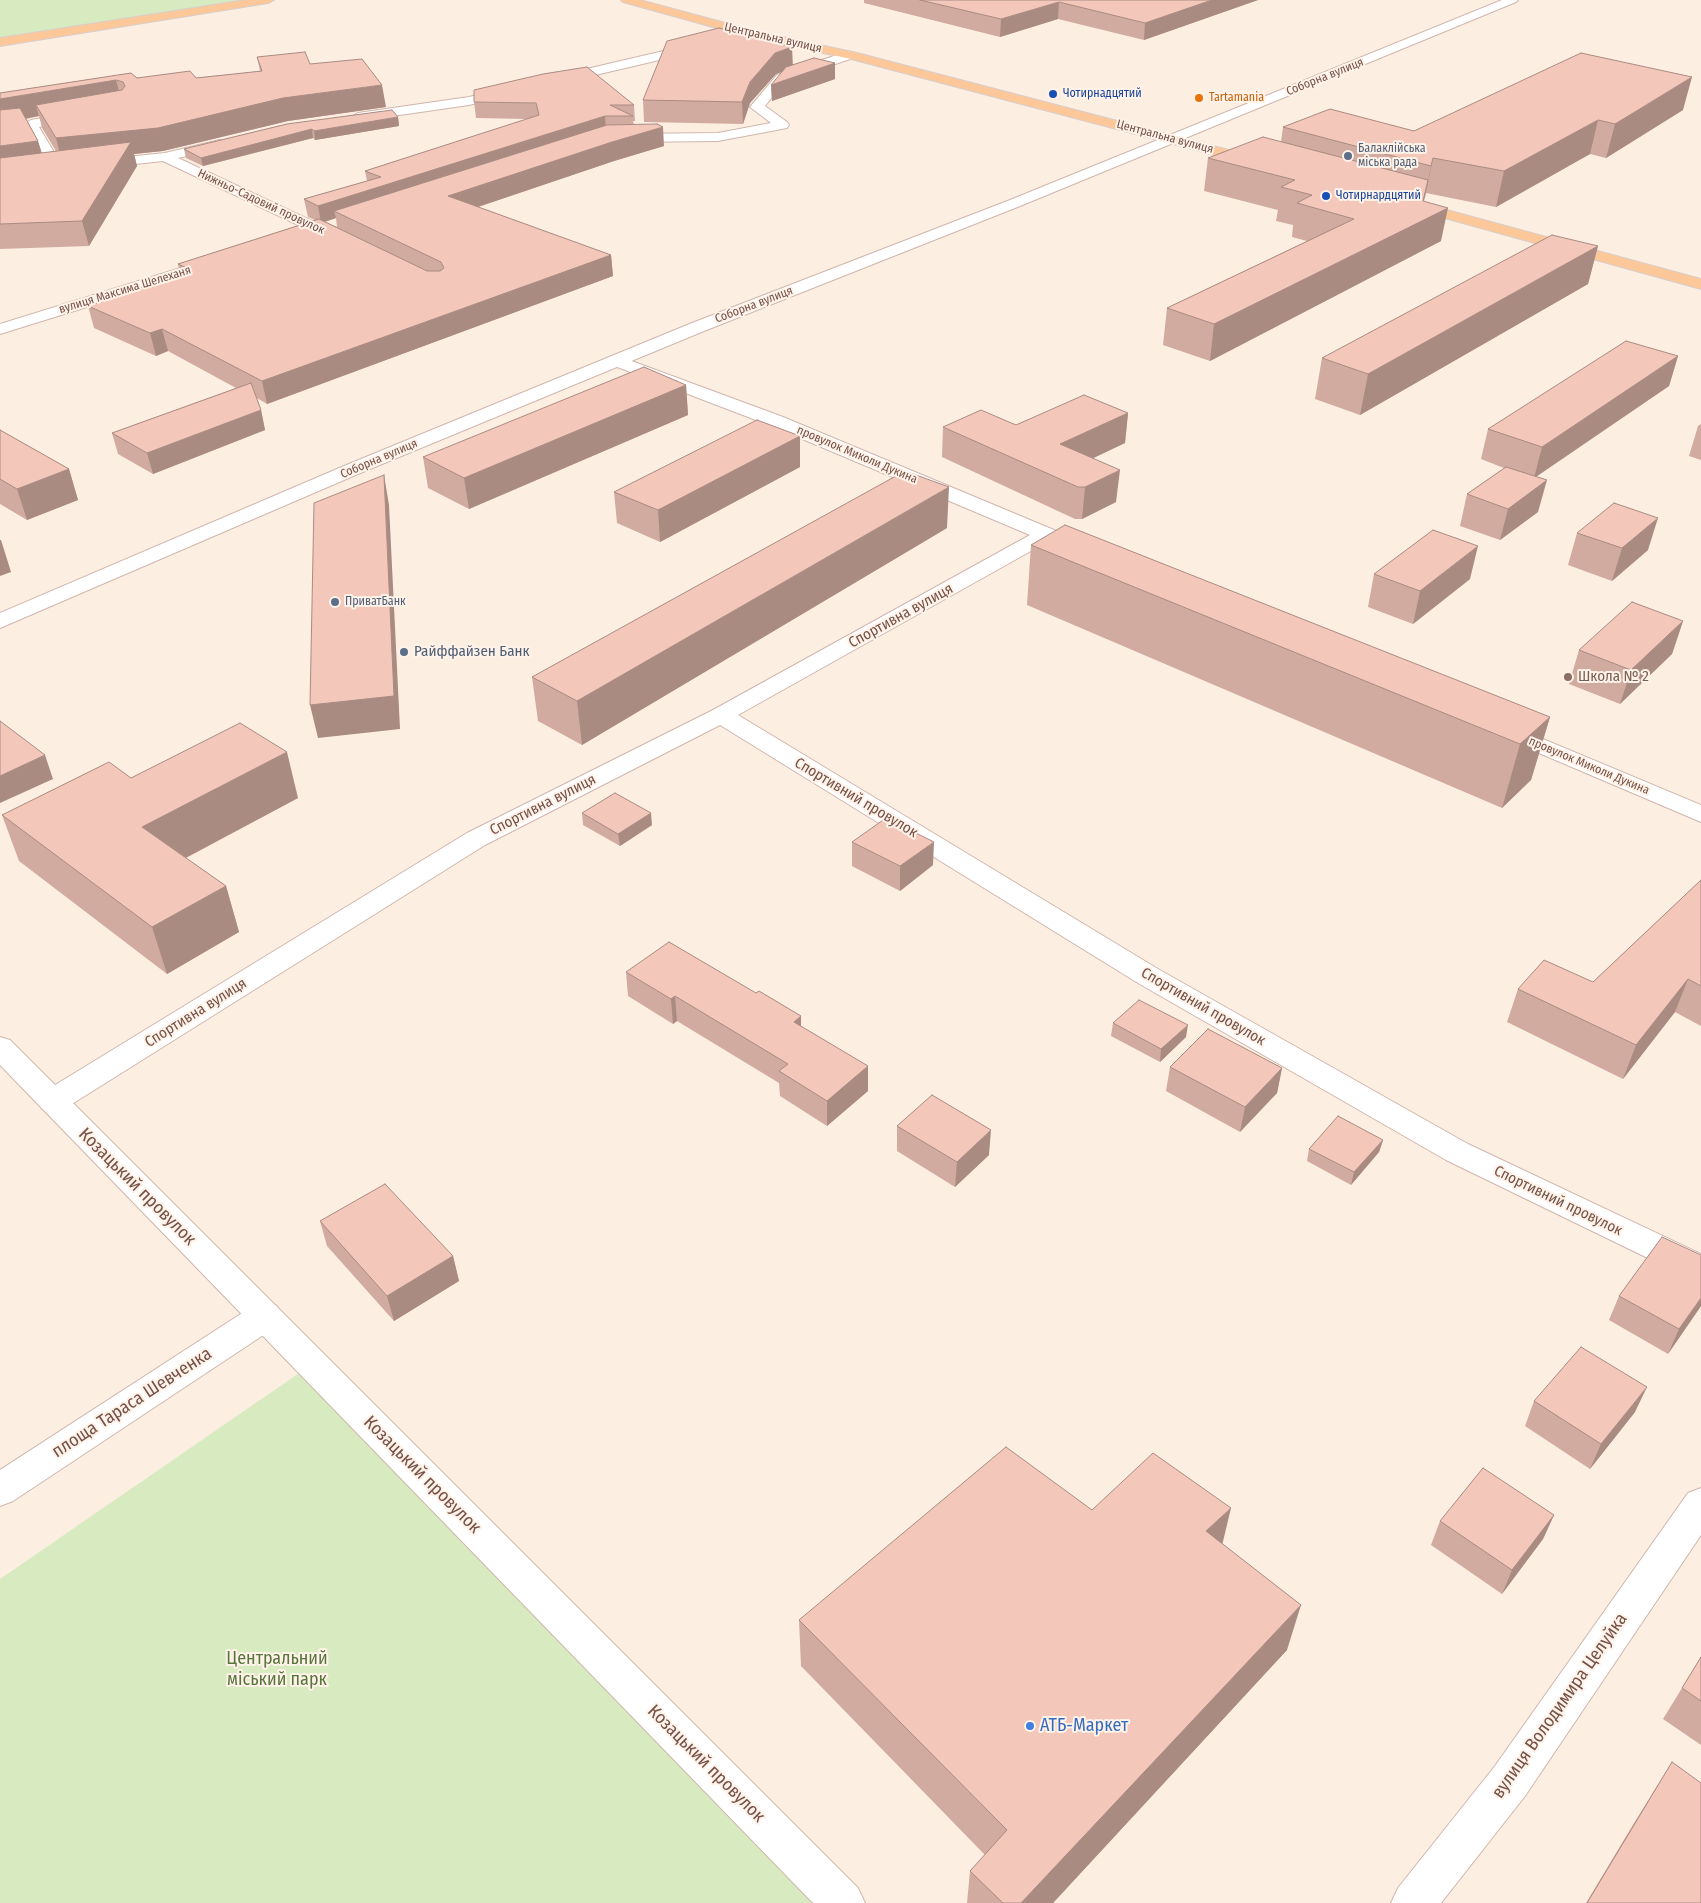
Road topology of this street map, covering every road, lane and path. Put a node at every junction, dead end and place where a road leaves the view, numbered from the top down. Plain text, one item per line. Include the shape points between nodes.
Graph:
1 (268, 0) edge
2 (627, 0) edge
3 (1512, 0) edge
4 (753, 34) junction
5 (0, 42) edge
6 (849, 55) junction
7 (544, 83) edge
8 (525, 88) edge
9 (95, 113) edge
10 (345, 119) edge
11 (31, 124) junction
12 (16, 126) edge
13 (616, 138) edge
14 (1170, 138) junction
15 (232, 141) edge
16 (165, 157) junction
17 (1268, 165) edge
18 (86, 166) edge
19 (57, 169) edge
20 (1400, 201) edge
21 (339, 224) edge
22 (320, 230) junction
23 (302, 236) edge
24 (354, 246) edge
25 (227, 258) edge
26 (1701, 284) edge
27 (0, 329) edge
28 (618, 362) junction
29 (1047, 534) junction
30 (1102, 558) edge
31 (0, 622) edge
32 (721, 716) junction
33 (1492, 725) edge
34 (1701, 814) edge
35 (0, 1048) edge
36 (53, 1101) junction
37 (1701, 1269) edge
38 (265, 1316) junction
39 (0, 1490) edge
40 (1701, 1504) edge
41 (843, 1903) edge
42 (1413, 1903) edge

1 - 5 main road
2 - 4 main road, Центральна вулиця
3 - 14 street, Соборна вулиця
4 - 6 main road, Центральна вулиця
4 - 7 street
6 - 13 street via 781,78 757,106 782,125 718,137
6 - 14 main road, Центральна вулиця
8 - 10 street via 469,101
9 - 11 street
11 - 12 street
11 - 19 street
14 - 17 main road, Центральна вулиця
14 - 28 street, Соборна вулиця
15 - 16 street
16 - 18 street
16 - 22 street, Нижньо-Садовий провулок
20 - 26 main road
21 - 22 street
22 - 23 street
22 - 24 street, Нижньо-Садовий провулок
25 - 27 street, вулиця Максима Шелеханя
28 - 29 street, провулок Миколи Дукина via 776,421
28 - 31 street, Соборна вулиця via 351,470
29 - 30 street, провулок Миколи Дукина
29 - 32 street, Спортивна вулиця
32 - 36 street, Спортивна вулиця via 476,839
32 - 37 street, Спортивний провулок via 1148,976 1457,1152
33 - 34 street, провулок Миколи Дукина
35 - 36 street, Козацький провулок
36 - 38 street, Козацький провулок
38 - 39 street, площа Тараса Шевченка
38 - 41 street, Козацький провулок
40 - 42 street, вулиця Володимира Целуйка via 1510,1782

